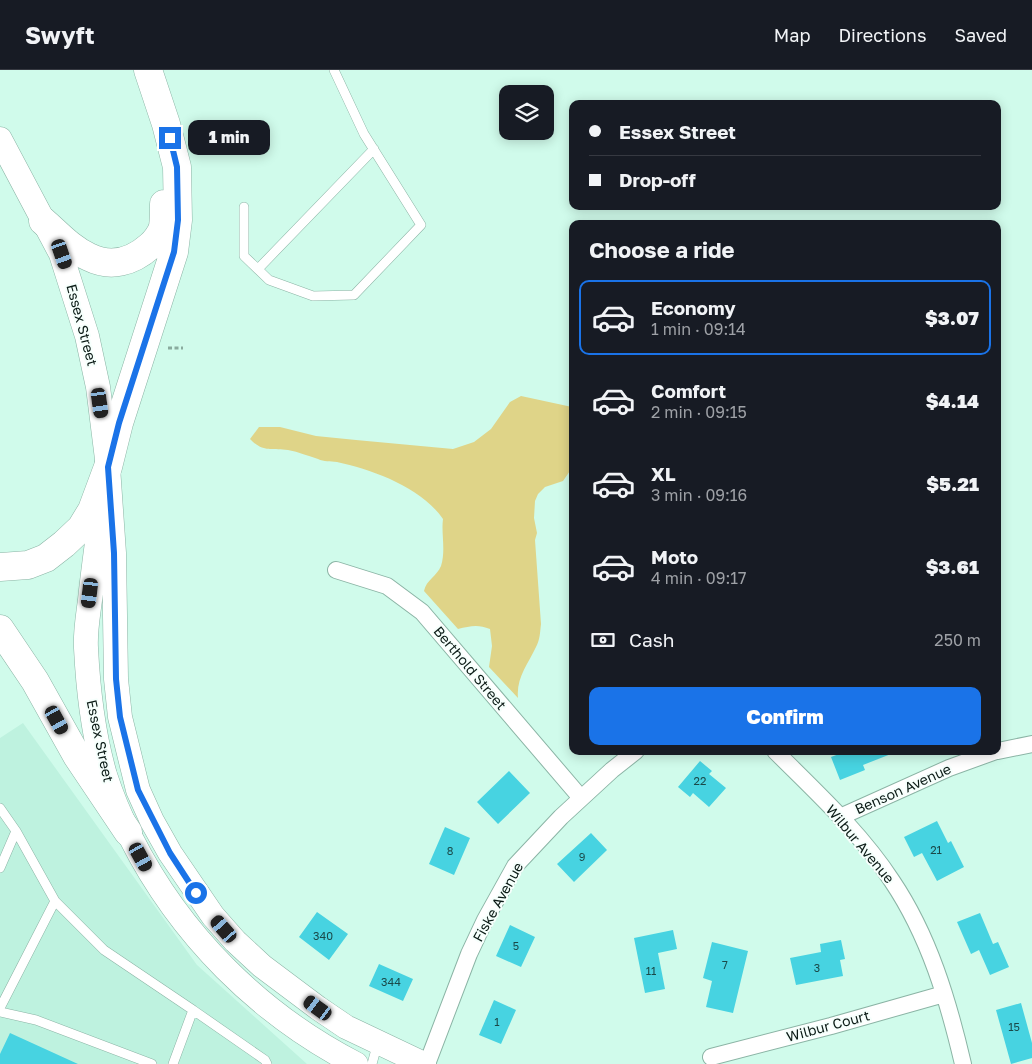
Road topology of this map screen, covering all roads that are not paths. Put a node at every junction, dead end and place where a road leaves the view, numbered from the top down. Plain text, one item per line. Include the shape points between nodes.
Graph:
1 (134, 70) edge
2 (148, 70) edge
3 (334, 70) edge
4 (0, 139) edge
5 (374, 149) junction
6 (244, 207) dead end
7 (43, 221) junction
8 (258, 269) junction
9 (108, 467) junction
10 (0, 567) edge
11 (336, 570) dead end
12 (0, 628) edge
13 (1032, 744) edge
14 (1001, 750) edge
15 (631, 755) edge
16 (779, 755) edge
17 (986, 755) edge
18 (581, 798) junction
19 (0, 808) edge
20 (840, 817) junction
21 (16, 831) junction
22 (128, 832) junction
23 (0, 868) edge
24 (55, 901) junction
25 (944, 994) junction
26 (0, 1008) edge
27 (193, 1010) junction
28 (0, 1012) edge
29 (375, 1053) edge
30 (710, 1058) dead end
31 (152, 1064) edge
32 (173, 1064) edge
33 (267, 1064) edge
34 (356, 1064) edge
35 (425, 1064) edge
36 (963, 1064) edge

1 - 7 highway via 166,170 162,229 140,255 123,262 107,263 76,250
2 - 9 highway via 177,167 178,220 174,252
3 - 5 lane
4 - 7 main road, Essex Street
5 - 8 lane
5 - 8 lane via 420,225 354,295 313,296 269,280
6 - 8 lane via 244,256
7 - 9 main road, Essex Street via 62,254 87,336 98,387
9 - 10 highway via 92,510 81,528 64,544 46,558 28,565
9 - 22 main road, Essex Street via 86,646 101,757 108,784
9 - 29 main road, Essex Street via 120,717 138,790 152,821 188,881 235,941 262,966 346,1027
11 - 18 street, Berthold Street via 387,586 422,612
12 - 22 highway via 35,680 77,756
13 - 14 street, Benson Avenue
15 - 18 street, Fiske Avenue
16 - 20 street, Wilbur Avenue
17 - 20 street, Benson Avenue
18 - 35 street, Fiske Avenue via 515,866 469,954
19 - 21 lane
20 - 25 street, Wilbur Avenue via 901,894 933,961
21 - 23 lane
21 - 24 lane
22 - 34 main road, Essex Street via 155,882 228,974 297,1028
24 - 26 lane
24 - 27 lane via 104,950
25 - 30 street, Wilbur Court
25 - 36 street, Wilbur Avenue
27 - 32 lane
27 - 33 lane
28 - 31 lane via 36,1020
29 - 35 main road, Essex Street

